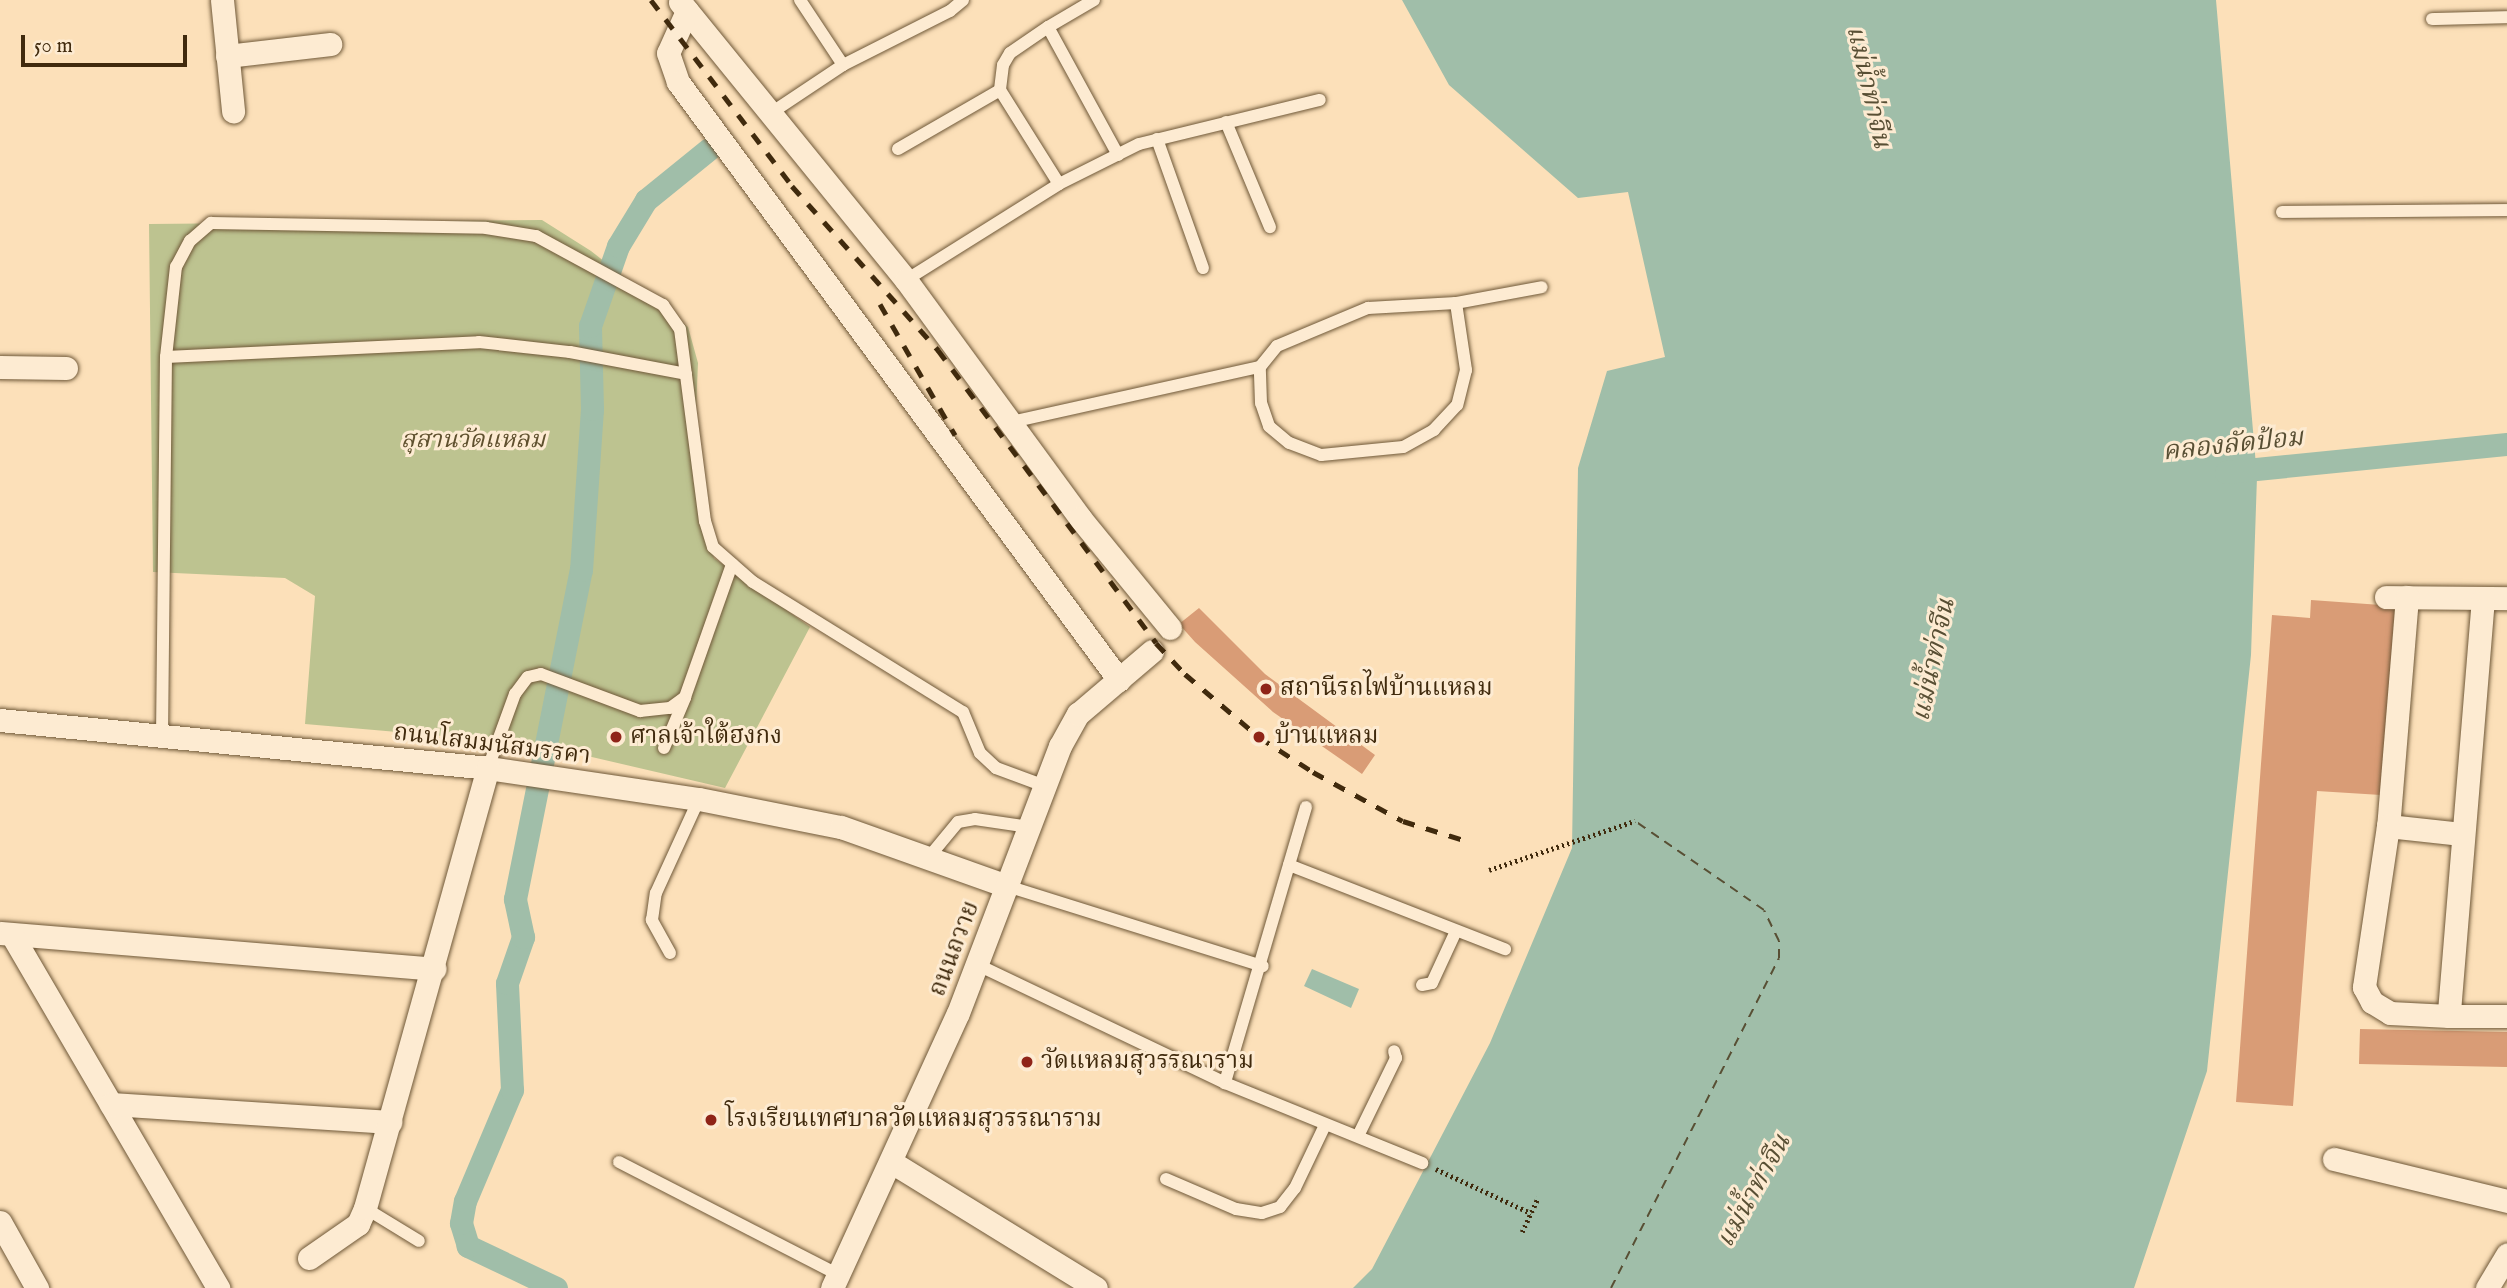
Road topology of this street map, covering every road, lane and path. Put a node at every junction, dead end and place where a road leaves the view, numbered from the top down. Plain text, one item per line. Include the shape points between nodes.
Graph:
1 (222, 0) edge
2 (800, 0) edge
3 (963, 0) edge
4 (1094, 0) edge
5 (683, 6) edge
6 (2507, 17) edge
7 (2432, 19) dead end
8 (1048, 27) junction
9 (330, 44) dead end
10 (228, 56) junction
11 (843, 65) junction
12 (1000, 90) junction
13 (1320, 100) dead end
14 (233, 111) dead end
15 (771, 113) junction
16 (1226, 122) junction
17 (1157, 139) junction
18 (898, 149) dead end
19 (1118, 155) junction
20 (1059, 184) junction
21 (2507, 210) edge
22 (2282, 212) dead end
23 (1270, 228) dead end
24 (1203, 268) dead end
25 (906, 280) junction
26 (1542, 287) dead end
27 (1456, 303) junction
28 (166, 357) junction
29 (0, 367) edge
30 (1260, 367) junction
31 (66, 368) dead end
32 (686, 374) junction
33 (1011, 422) junction
34 (732, 565) junction
35 (2483, 598) junction
36 (2507, 598) edge
37 (1170, 628) dead end
38 (1152, 651) dead end
39 (1119, 680) junction
40 (685, 697) junction
41 (0, 720) edge
42 (162, 738) junction
43 (664, 748) dead end
44 (488, 768) junction
45 (1042, 785) junction
46 (699, 799) junction
47 (1306, 807) dead end
48 (1635, 821) dead end
49 (2388, 826) junction
50 (1030, 827) junction
51 (2462, 834) junction
52 (929, 857) junction
53 (1289, 865) junction
54 (1489, 870) dead end
55 (1007, 886) junction
56 (1456, 931) junction
57 (6, 934) edge
58 (1505, 949) dead end
59 (670, 953) dead end
60 (978, 965) junction
61 (1263, 966) junction
62 (435, 969) junction
63 (1422, 985) dead end
64 (2449, 1016) junction
65 (2507, 1016) edge
66 (1394, 1051) dead end
67 (1225, 1083) junction
68 (111, 1104) junction
69 (390, 1122) junction
70 (1325, 1125) junction
71 (1358, 1136) junction
72 (2334, 1158) dead end
73 (619, 1162) dead end
74 (893, 1163) junction
75 (1422, 1163) joint
76 (1166, 1179) dead end
77 (1538, 1198) dead end
78 (2507, 1201) edge
79 (365, 1208) junction
80 (1531, 1213) junction
81 (0, 1222) edge
82 (1521, 1232) dead end
83 (419, 1241) dead end
84 (2507, 1255) edge
85 (309, 1258) dead end
86 (835, 1282) edge
87 (37, 1288) edge
88 (218, 1288) edge
89 (1096, 1288) edge
90 (2487, 1288) edge

1 - 10 street
2 - 11 lane
3 - 11 lane
4 - 8 lane
5 - 15 street
5 - 39 street via 668,53 678,82
6 - 7 lane
8 - 12 lane via 1010,53 1003,65
8 - 19 lane
9 - 10 street
10 - 14 street
11 - 15 lane
12 - 18 lane
12 - 20 lane
13 - 16 lane
15 - 25 street
16 - 17 lane
16 - 23 lane
17 - 19 lane
17 - 24 lane
19 - 20 lane
20 - 25 lane
21 - 22 lane
25 - 33 street
26 - 27 lane
27 - 30 lane via 1368,308 1277,346
27 - 30 lane via 1466,370 1457,405 1434,430 1403,447 1321,455 1289,443 1269,426 1261,403
28 - 32 lane via 479,342 570,352
28 - 32 lane via 176,267 190,241 211,223 486,228 536,236 663,305 680,329
28 - 42 lane
29 - 31 street
30 - 33 lane
32 - 34 lane via 705,521 713,547
33 - 37 street via 1080,518
34 - 40 lane
34 - 45 lane via 953,705 974,730 980,753 996,768
35 - 36 street
35 - 49 street via 2396,597
35 - 51 street
38 - 39 street, ถนนถวาย
39 - 45 street, ถนนถวาย via 1078,715
40 - 43 lane
40 - 44 lane via 670,708 640,711 547,676 528,677 514,694
41 - 42 street, ถนนโสมมนัสมรรคา
42 - 44 street, ถนนโสมมนัสมรรคา
44 - 46 street, ถนนโสมมนัสมรรคา
44 - 62 street
45 - 50 street, ถนนถวาย
46 - 52 street, ถนนโสมมนัสมรรคา via 841,827
46 - 59 lane via 656,893 652,920
47 - 53 lane
48 - 54 path
49 - 51 street
49 - 64 street via 2364,987 2372,1002 2390,1013
50 - 52 lane via 975,819 958,822
50 - 55 street, ถนนถวาย
51 - 64 street
52 - 55 street, ถนนโสมมนัสมรรคา
53 - 56 lane
53 - 61 lane
55 - 60 street, ถนนถวาย
55 - 61 lane
56 - 58 lane
56 - 63 lane via 1432,983
57 - 62 street
57 - 68 street
60 - 67 lane
60 - 74 street, ถนนถวาย
61 - 67 lane
62 - 69 street
64 - 65 street
66 - 71 lane via 1396,1058
67 - 70 lane
68 - 69 street
68 - 88 street
69 - 79 street
70 - 71 lane
70 - 76 lane via 1295,1188 1280,1206 1262,1213 1236,1209
71 - 75 lane
72 - 78 street
73 - 86 lane
74 - 86 street, ถนนถวาย
74 - 89 street
75 - 80 path
77 - 80 path
79 - 83 lane
79 - 85 street via 358,1224
80 - 82 path
81 - 87 street
84 - 90 street

